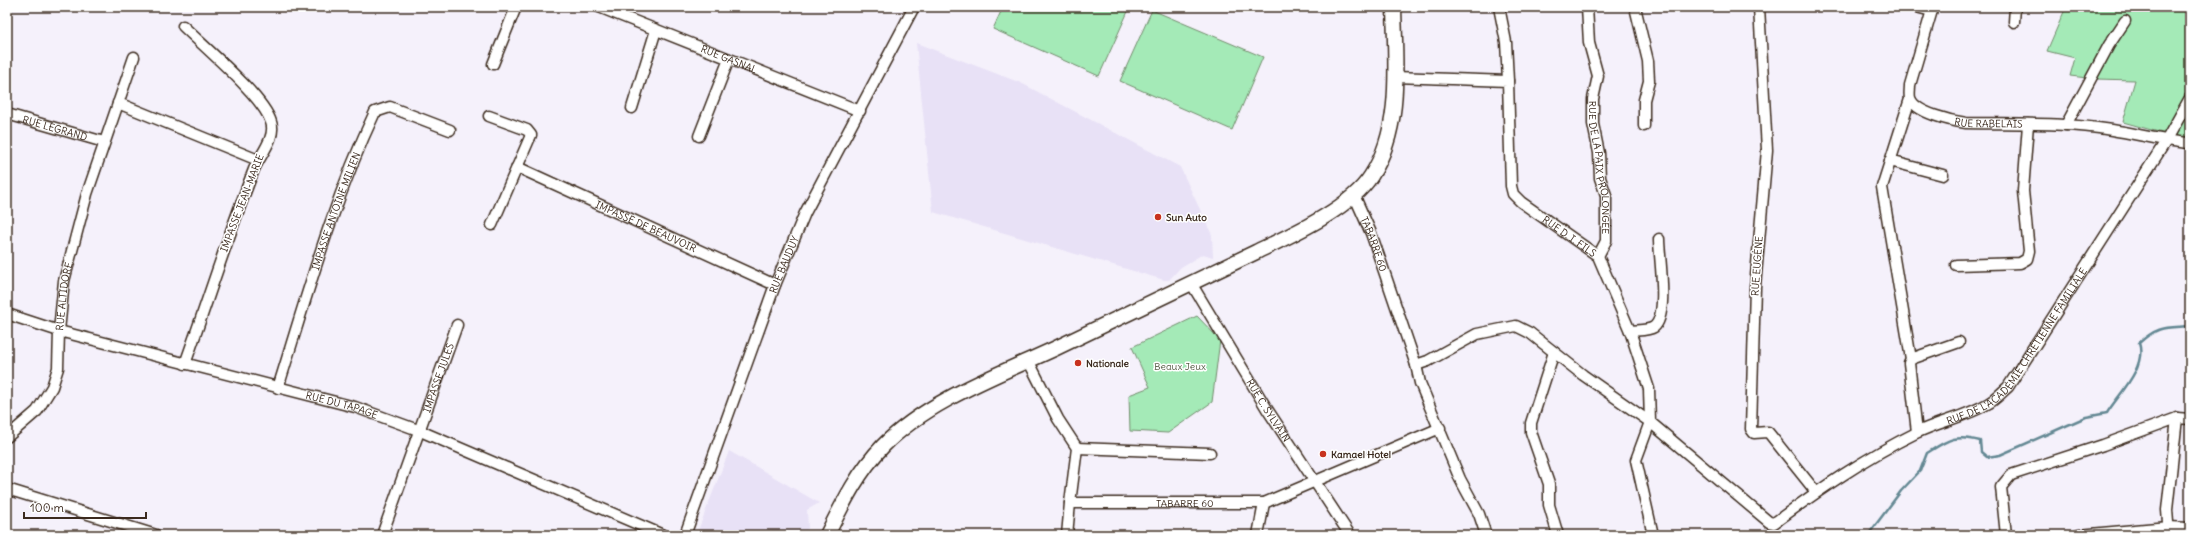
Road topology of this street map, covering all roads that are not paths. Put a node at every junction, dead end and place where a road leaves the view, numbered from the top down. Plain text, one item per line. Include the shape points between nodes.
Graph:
1 (516, 7) edge
2 (599, 7) edge
3 (1394, 7) edge
4 (1499, 7) edge
5 (1587, 7) edge
6 (1635, 7) edge
7 (1759, 7) edge
8 (1916, 7) edge
9 (2015, 7) edge
10 (912, 8) edge
11 (1932, 9) edge
12 (2125, 21) dead end
13 (2014, 22) dead end
14 (183, 26) dead end
15 (656, 30) junction
16 (134, 57) dead end
17 (729, 59) junction
18 (493, 64) dead end
19 (1395, 77) junction
20 (1508, 81) junction
21 (2190, 98) edge
22 (1910, 99) junction
23 (118, 103) junction
24 (632, 108) dead end
25 (860, 111) junction
26 (7, 114) edge
27 (489, 116) dead end
28 (2028, 124) junction
29 (2066, 125) junction
30 (1644, 126) dead end
31 (450, 130) dead end
32 (699, 136) dead end
33 (2166, 141) junction
34 (104, 142) junction
35 (2190, 143) edge
36 (258, 160) junction
37 (1890, 160) junction
38 (517, 167) junction
39 (1943, 175) dead end
40 (1354, 195) junction
41 (492, 225) dead end
42 (1659, 239) dead end
43 (1598, 256) junction
44 (1956, 265) dead end
45 (1191, 283) junction
46 (775, 285) junction
47 (7, 314) edge
48 (457, 325) dead end
49 (59, 331) junction
50 (1630, 331) junction
51 (1959, 342) dead end
52 (1554, 352) junction
53 (1911, 359) junction
54 (1028, 360) junction
55 (185, 364) junction
56 (1416, 365) junction
57 (278, 388) junction
58 (2177, 418) junction
59 (2190, 419) edge
60 (1650, 422) junction
61 (1440, 428) junction
62 (418, 430) junction
63 (1917, 432) junction
64 (7, 437) edge
65 (1077, 448) junction
66 (1210, 452) dead end
67 (1315, 481) junction
68 (7, 490) edge
69 (1816, 492) junction
70 (1070, 503) junction
71 (1264, 503) junction
72 (2190, 528) edge
73 (2168, 531) edge
74 (156, 535) edge
75 (382, 535) edge
76 (663, 535) edge
77 (685, 535) edge
78 (827, 535) edge
79 (1067, 535) edge
80 (1258, 535) edge
81 (1350, 535) edge
82 (1486, 535) edge
83 (1558, 535) edge
84 (1653, 535) edge
85 (2006, 535) edge
86 (2079, 535) edge

1 - 18 street
2 - 15 street, RUE GASNAL
3 - 19 main road
4 - 20 street via 1506,42
5 - 43 street, RUE DE LA PAIX PROLONGÉE via 1589,43 1598,76 1593,99 1593,124 1599,153 1600,178 1606,195 1606,241
6 - 30 street via 1648,61 1649,81 1644,100
7 - 69 street, RUE EUGÈNE via 1767,150 1754,287 1751,429 1754,433 1768,432
8 - 11 street
9 - 13 street
10 - 25 street, RUE BAUDUY
11 - 22 street via 1910,85
12 - 29 street via 2109,45
14 - 36 street, IMPASSE JEAN-MARIE via 261,103 272,122 272,135
15 - 17 street, RUE GASNAL
15 - 24 street
16 - 23 street, RUE ALTIDORE
17 - 25 street, RUE GASNAL
17 - 32 street
19 - 20 street
19 - 40 main road via 1392,115 1381,159
20 - 43 street, RUE D. I. FILS via 1513,194
21 - 33 street, RUE DE L'ACADÉMIE CHRÉTIENNE FAMILIALE
22 - 28 street, RUE RABELAIS via 1918,107 1966,124
22 - 37 street
23 - 34 street, RUE ALTIDORE
23 - 36 street
25 - 46 street, RUE BAUDUY via 805,213
26 - 34 street, RUE LEGRAND
27 - 38 street via 530,132
28 - 29 street, RUE RABELAIS
28 - 44 street via 2023,191 2029,251 2027,259 2020,263
29 - 33 street, RUE RABELAIS via 2112,130
31 - 57 street, IMPASSE ANTOINE MILIEN via 390,108 375,112 352,160 337,200
33 - 35 street, RUE RABELAIS
33 - 63 street, RUE DE L'ACADÉMIE CHRÉTIENNE FAMILIALE via 2008,387 1991,402
34 - 49 street, RUE ALTIDORE via 64,281
36 - 55 street, IMPASSE JEAN-MARIE via 231,227
37 - 39 street
37 - 53 street via 1882,187
38 - 41 street
38 - 46 street, IMPASSE DE BEAUVOIR
40 - 45 main road via 1299,231
40 - 56 street, TABARRE 60 via 1371,233
42 - 50 street via 1658,258 1663,296 1658,320 1654,327
43 - 50 street, RUE D. I. FILS
45 - 54 main road
45 - 67 street, RUE C. SYLVAIN via 1267,409
46 - 77 street, RUE BAUDUY
47 - 49 street, RUE DU TAPAGE
48 - 62 street, IMPASSE JULES
49 - 55 street, RUE DU TAPAGE
49 - 64 street, RUE ALTIDORE via 58,368 52,387 37,411
50 - 60 street, RUE D. I. FILS via 1649,389
51 - 53 street
52 - 56 street via 1530,332 1516,326 1477,334
52 - 60 street
52 - 83 street via 1531,423 1531,432 1549,484 1550,505
53 - 63 street via 1909,363
54 - 65 street via 1058,419
54 - 78 main road via 928,412 897,433 858,474
55 - 57 street, RUE DU TAPAGE
56 - 61 street, TABARRE 60 via 1420,383
57 - 62 street, RUE DU TAPAGE via 355,407
58 - 59 street
58 - 73 street via 2167,510
58 - 85 street via 2011,475 2001,487
60 - 69 street, RUE DE L'ACADÉMIE CHRÉTIENNE FAMILIALE via 1769,522 1774,523
60 - 84 street via 1636,460
61 - 67 street, TABARRE 60
61 - 82 street, TABARRE 60
62 - 75 street, IMPASSE JULES
62 - 76 street, RUE DU TAPAGE
63 - 69 street, RUE DE L'ACADÉMIE CHRÉTIENNE FAMILIALE
65 - 66 street
65 - 70 street
67 - 71 street, TABARRE 60
67 - 81 street, RUE C. SYLVAIN
68 - 74 street
70 - 71 street, TABARRE 60
70 - 79 street
71 - 80 street
72 - 73 street
73 - 86 street

